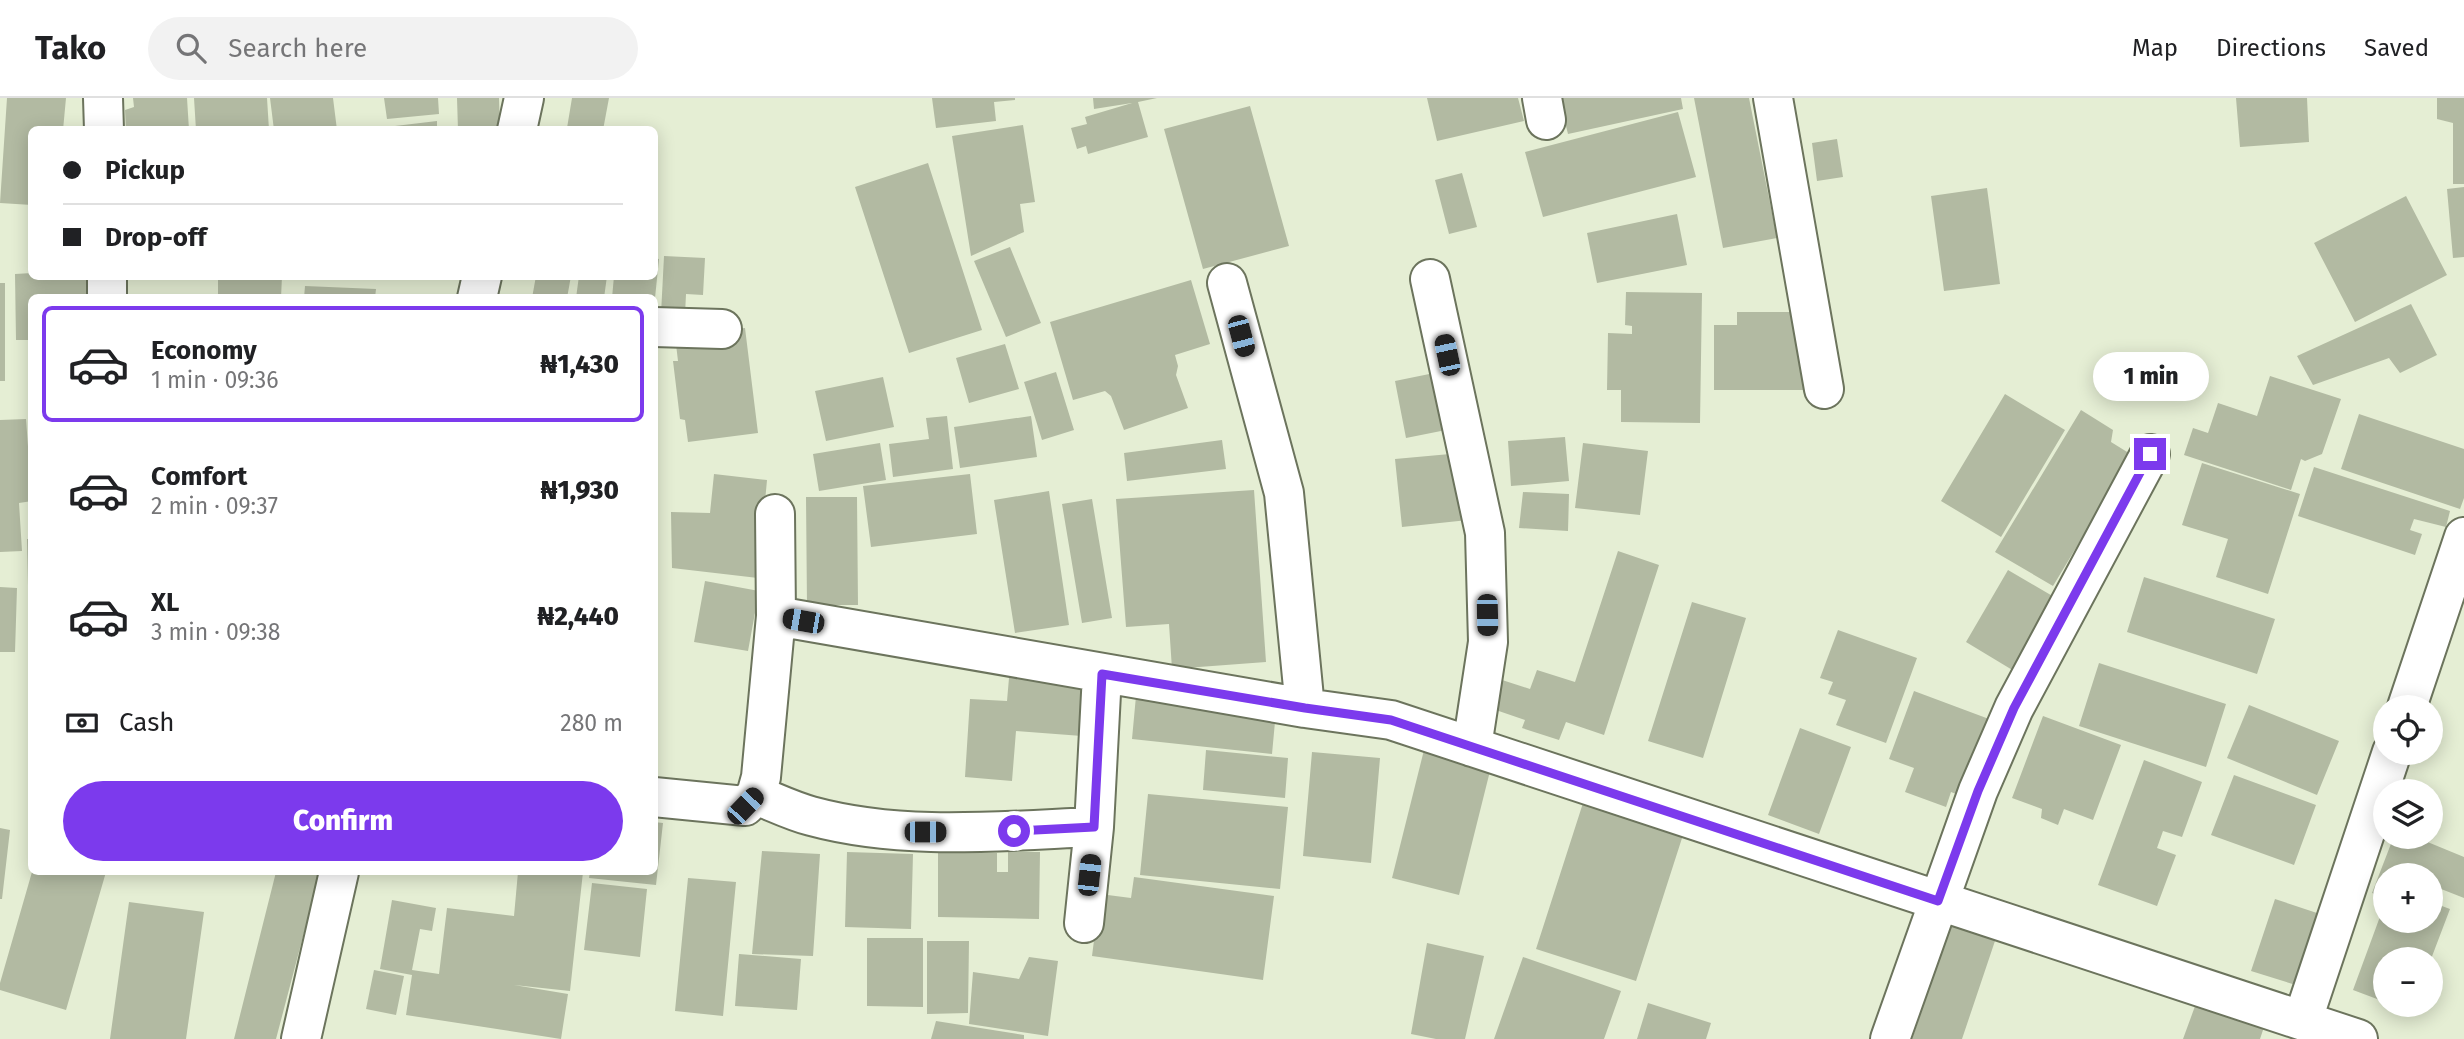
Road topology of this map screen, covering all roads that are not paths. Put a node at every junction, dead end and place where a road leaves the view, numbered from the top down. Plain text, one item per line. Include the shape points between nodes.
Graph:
1 (103, 98) edge
2 (524, 98) edge
3 (1773, 98) edge
4 (104, 126) edge
5 (518, 126) edge
6 (1430, 279) dead end
7 (1227, 283) dead end
8 (658, 327) edge
9 (722, 329) dead end
10 (1824, 389) dead end
11 (2150, 454) dead end
12 (775, 514) dead end
13 (2464, 537) edge
14 (776, 616) junction
15 (1102, 674) junction
16 (2411, 695) edge
17 (1305, 708) junction
18 (1472, 747) junction
19 (2388, 765) edge
20 (756, 795) junction
21 (658, 797) edge
22 (1094, 827) junction
23 (338, 875) edge
24 (1938, 901) junction
25 (1084, 923) dead end
26 (2303, 1019) junction
27 (301, 1039) edge
28 (1890, 1039) edge
29 (2358, 1039) edge

1 - 4 street
2 - 5 street
3 - 10 street
6 - 18 street via 1485,533 1488,642
7 - 17 street via 1284,493
8 - 9 street
11 - 24 street via 2014,708
12 - 14 street
13 - 16 street
14 - 15 street
14 - 20 street
15 - 17 street
15 - 22 street
17 - 18 street via 1391,720
18 - 24 street
19 - 26 street
20 - 21 street via 745,806
20 - 22 street via 808,816 901,830
22 - 25 street
23 - 27 street
24 - 26 street
24 - 28 street
26 - 29 street

